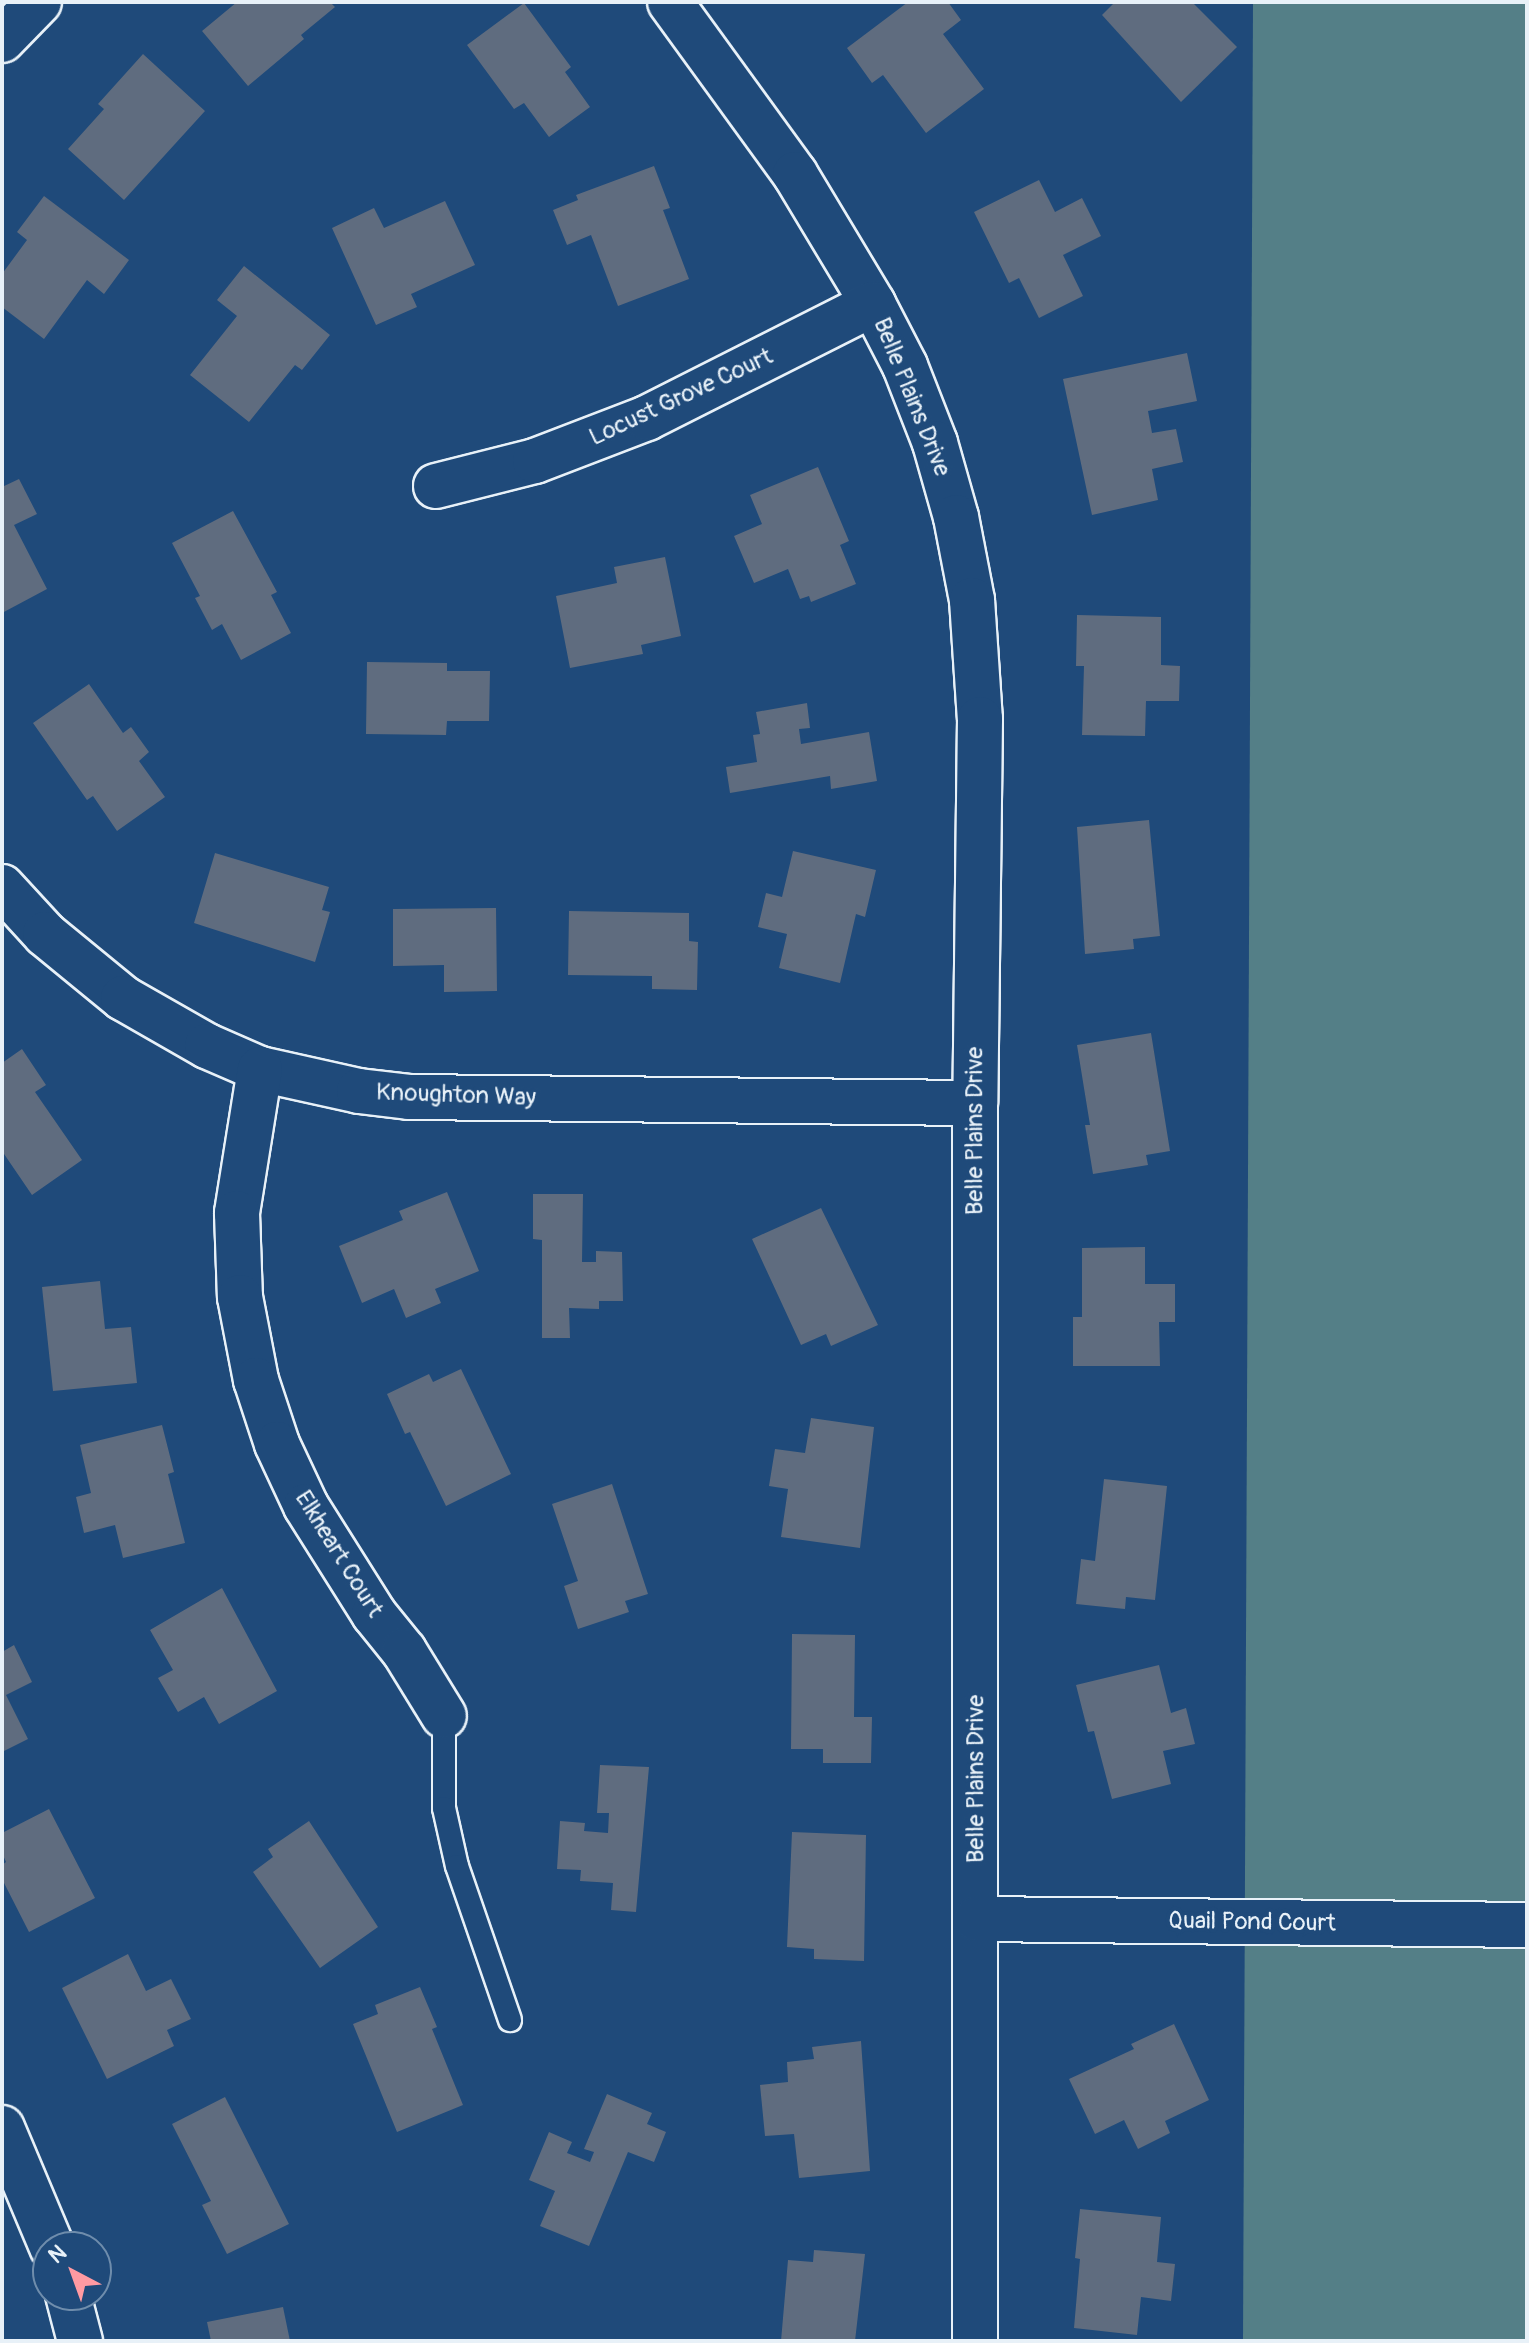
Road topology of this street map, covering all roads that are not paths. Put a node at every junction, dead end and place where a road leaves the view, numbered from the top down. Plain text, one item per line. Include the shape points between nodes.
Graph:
1 (39, 2) edge
2 (670, 2) edge
3 (2, 40) edge
4 (873, 304) junction
5 (436, 486) dead end
6 (2, 887) edge
7 (260, 1069) junction
8 (975, 1103) junction
9 (444, 1716) joint
10 (976, 1919) junction
11 (1527, 1925) edge
12 (510, 2020) dead end
13 (2, 2128) edge
14 (45, 2231) edge
15 (72, 2311) edge
16 (80, 2341) edge
17 (975, 2341) edge

1 - 3 street
2 - 4 street, Belle Plains Drive via 795,174
4 - 5 street, Locust Grove Court via 647,418 535,461
4 - 8 street, Belle Plains Drive via 935,443 972,600 980,719
6 - 7 street, Knoughton Way via 45,934 123,998
7 - 8 street, Knoughton Way via 409,1097
7 - 9 street, Elkheart Court via 237,1213 240,1297 256,1380 277,1444 306,1506
8 - 10 street, Belle Plains Drive
9 - 12 lane, Elkheart Court via 444,1808 453,1852
10 - 11 street, Quail Pond Court
10 - 17 street, Belle Plains Drive
13 - 14 street
15 - 16 street

